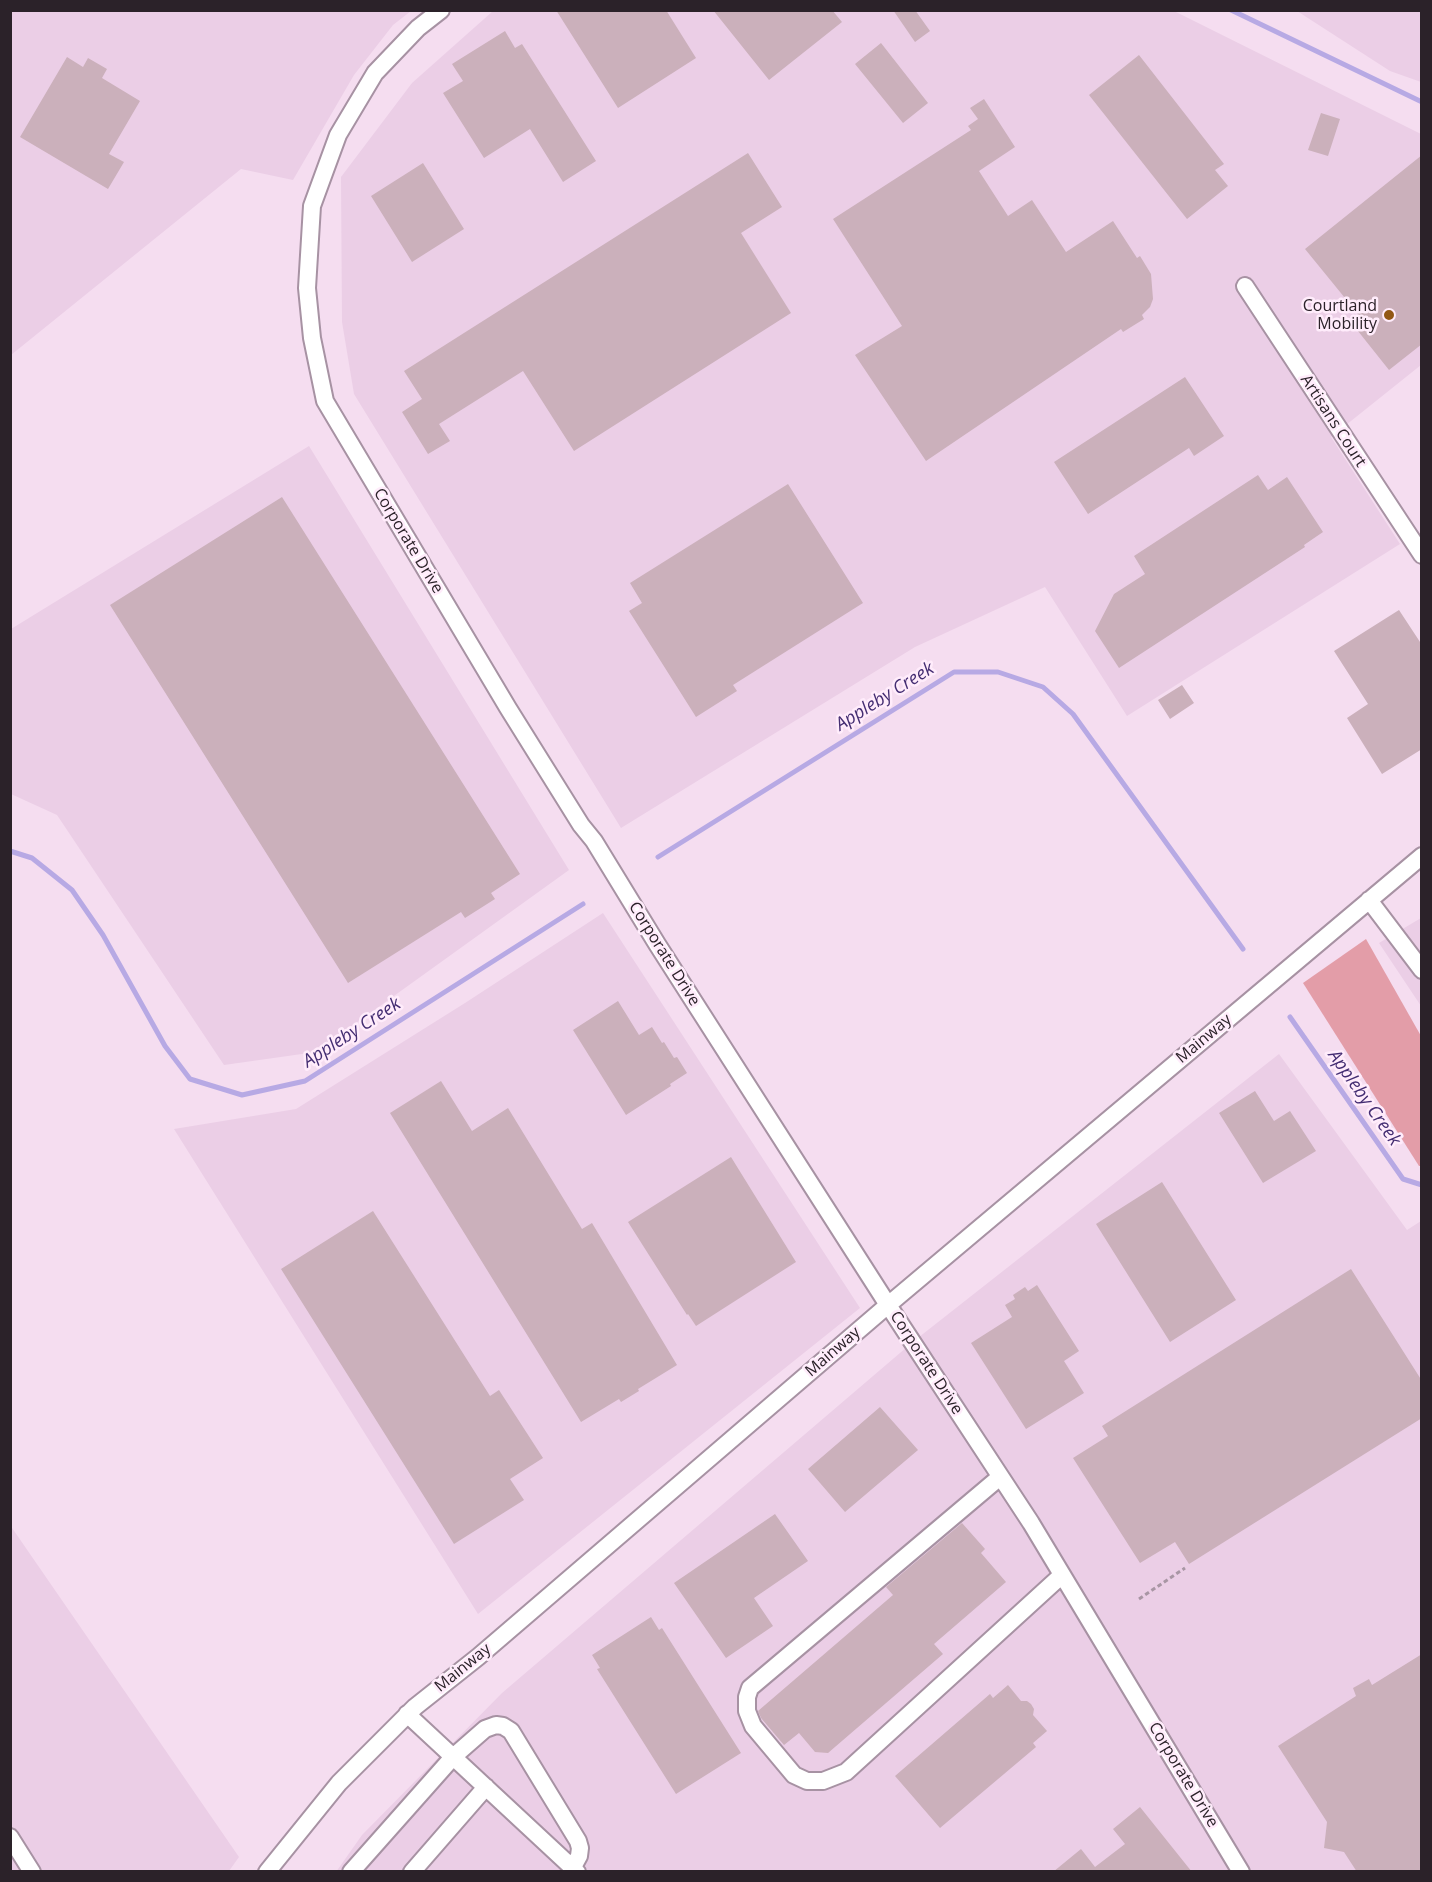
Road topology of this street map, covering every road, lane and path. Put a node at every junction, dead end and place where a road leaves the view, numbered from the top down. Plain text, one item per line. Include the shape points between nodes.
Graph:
1 (441, 10) edge
2 (1245, 286) dead end
3 (1422, 555) edge
4 (1422, 856) edge
5 (1369, 900) junction
6 (1422, 970) edge
7 (888, 1305) junction
8 (1000, 1477) junction
9 (1185, 1568) dead end
10 (1062, 1575) junction
11 (1139, 1599) dead end
12 (407, 1714) junction
13 (453, 1756) junction
14 (486, 1787) junction
15 (10, 1837) edge
16 (575, 1870) edge
17 (32, 1872) edge
18 (267, 1872) edge
19 (351, 1872) edge
20 (412, 1872) edge
21 (1241, 1872) edge

1 - 7 street, Corporate Drive via 375,73 338,135 312,206 307,288 325,401 508,708
2 - 3 street, Artisans Court
4 - 5 street, Mainway
5 - 6 street
5 - 7 street, Mainway
7 - 8 street, Corporate Drive
7 - 12 street, Mainway
8 - 10 street, Corporate Drive
8 - 10 street via 750,1688 747,1711 753,1726 795,1775 807,1781 823,1781 846,1772
9 - 11 path
10 - 21 street, Corporate Drive
12 - 13 street
12 - 18 street, Mainway via 339,1783
13 - 14 street
13 - 16 street via 490,1726 507,1728 578,1841
13 - 19 street
14 - 16 street
14 - 20 street
15 - 17 street

